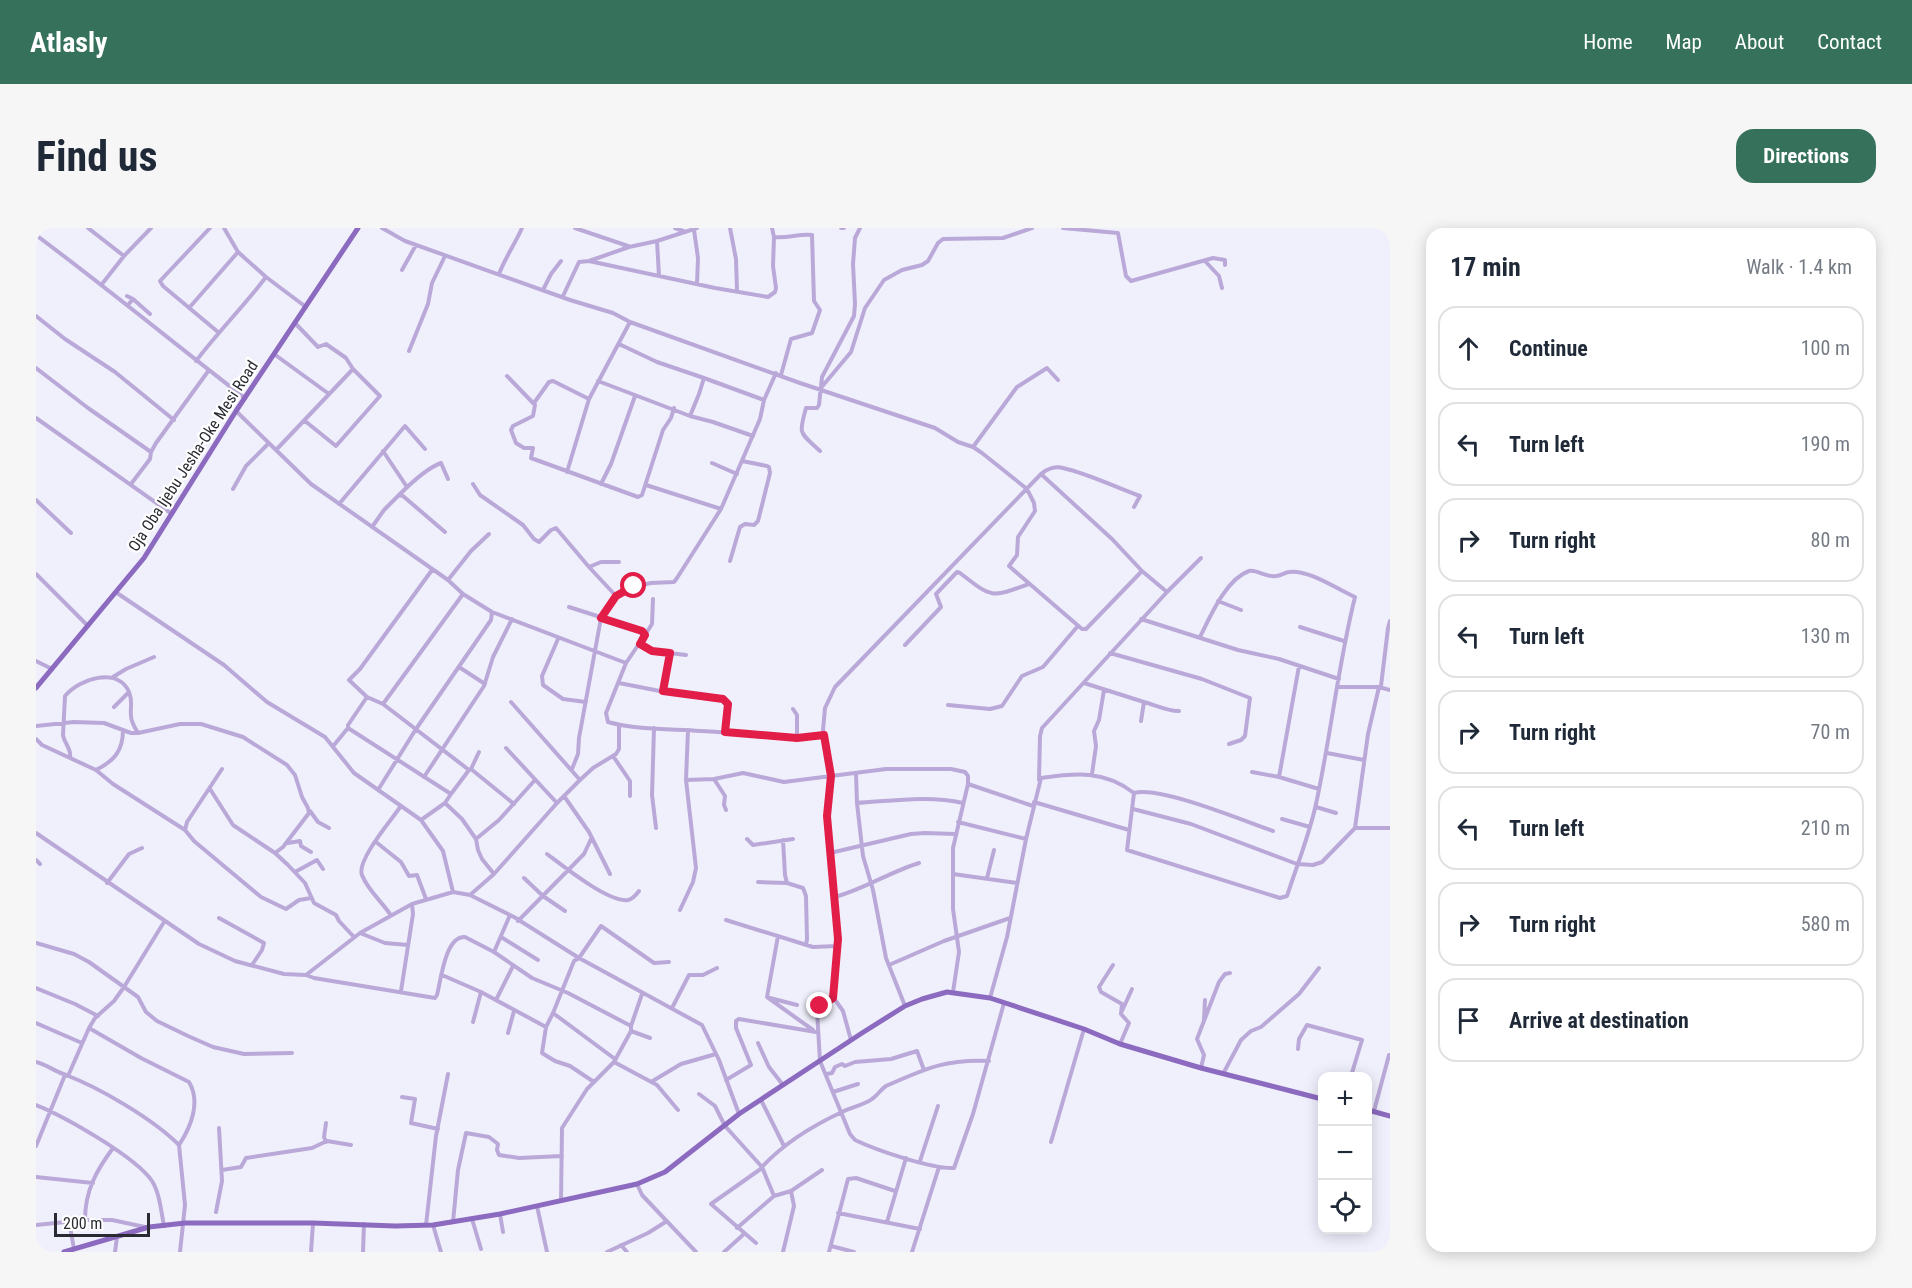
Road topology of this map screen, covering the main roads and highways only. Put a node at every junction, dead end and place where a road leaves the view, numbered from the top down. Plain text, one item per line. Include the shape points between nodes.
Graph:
1 (355, 230) edge
2 (36, 688) edge
3 (1318, 1098) edge
4 (1372, 1111) edge
5 (1390, 1116) edge
6 (64, 1252) edge

1 - 2 main road, Oja Oba Ijebu Jesha-Oke Mesi Road via 144,558
3 - 6 main road via 1120,1044 990,998 953,992 905,1006 739,1114 665,1172 637,1184 429,1225 185,1223 149,1227
4 - 5 main road

